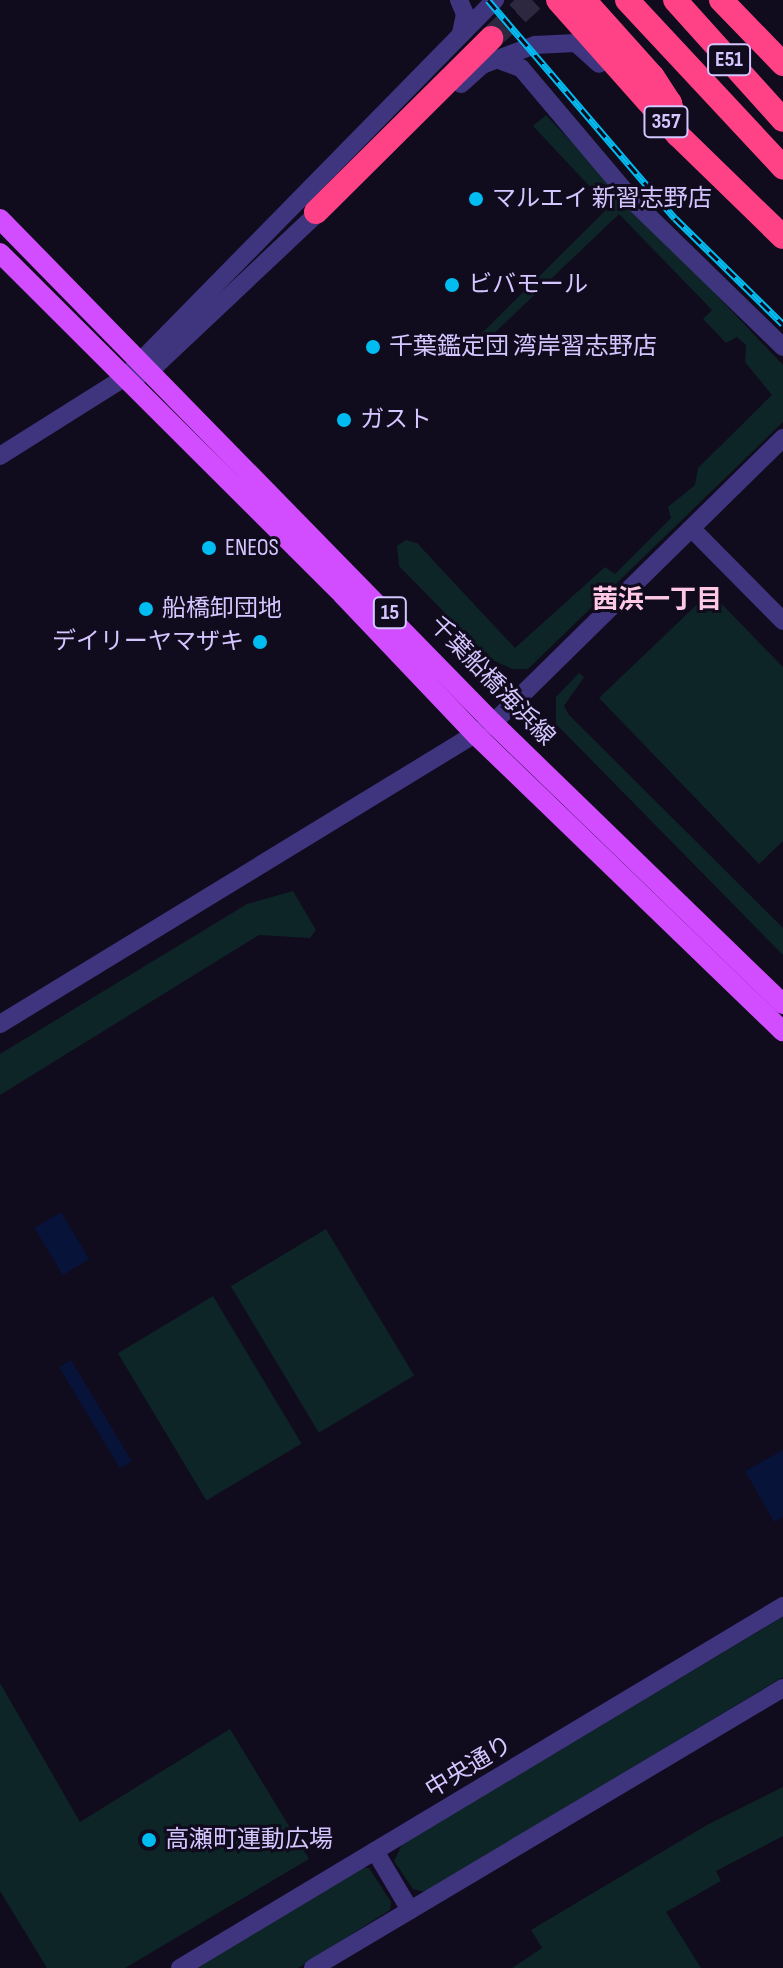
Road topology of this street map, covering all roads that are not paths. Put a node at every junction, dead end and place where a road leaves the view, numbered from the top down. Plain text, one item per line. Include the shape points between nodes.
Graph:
1 (459, 0) edge
2 (558, 0) edge
3 (584, 0) edge
4 (627, 0) edge
5 (675, 0) edge
6 (721, 0) edge
7 (743, 0) edge
8 (490, 5) edge
9 (460, 36) junction
10 (783, 44) edge
11 (535, 45) junction
12 (494, 49) junction
13 (783, 64) edge
14 (544, 96) junction
15 (644, 98) junction
16 (783, 120) edge
17 (678, 135) junction
18 (783, 167) edge
19 (316, 212) joint
20 (0, 219) edge
21 (783, 237) edge
22 (0, 253) edge
23 (783, 347) edge
24 (144, 365) junction
25 (124, 378) junction
26 (783, 438) edge
27 (0, 456) edge
28 (693, 530) junction
29 (783, 621) edge
30 (485, 730) junction
31 (783, 1004) edge
32 (0, 1024) edge
33 (783, 1031) edge
34 (783, 1606) edge
35 (783, 1688) edge
36 (375, 1851) junction
37 (410, 1910) junction
38 (180, 1968) edge
39 (313, 1968) edge

1 - 8 street via 472,10
1 - 9 street via 466,21
2 - 15 highway, 357
3 - 17 highway via 653,77 670,103
4 - 18 highway, E51
5 - 16 highway, E51
6 - 13 highway
7 - 10 highway
8 - 9 street
9 - 24 street
11 - 12 street
11 - 14 street via 530,71
11 - 15 street via 576,43 626,91
12 - 14 street via 521,68
12 - 19 highway
14 - 23 street via 636,204
15 - 17 highway, 357
17 - 21 highway, 357
19 - 24 street
20 - 24 main road, 千葉船橋海浜線 / 15
22 - 25 main road, 千葉船橋海浜線 / 15
24 - 25 street
24 - 30 main road, 千葉船橋海浜線 / 15
25 - 27 street
25 - 30 main road, 千葉船橋海浜線 / 15
26 - 28 street
28 - 29 street
28 - 30 street
30 - 31 main road, 千葉船橋海浜線 / 15
30 - 32 street
30 - 33 main road, 千葉船橋海浜線 / 15
34 - 36 street, 中央通り
35 - 37 street
36 - 37 street
36 - 38 street, 中央通り
37 - 39 street

